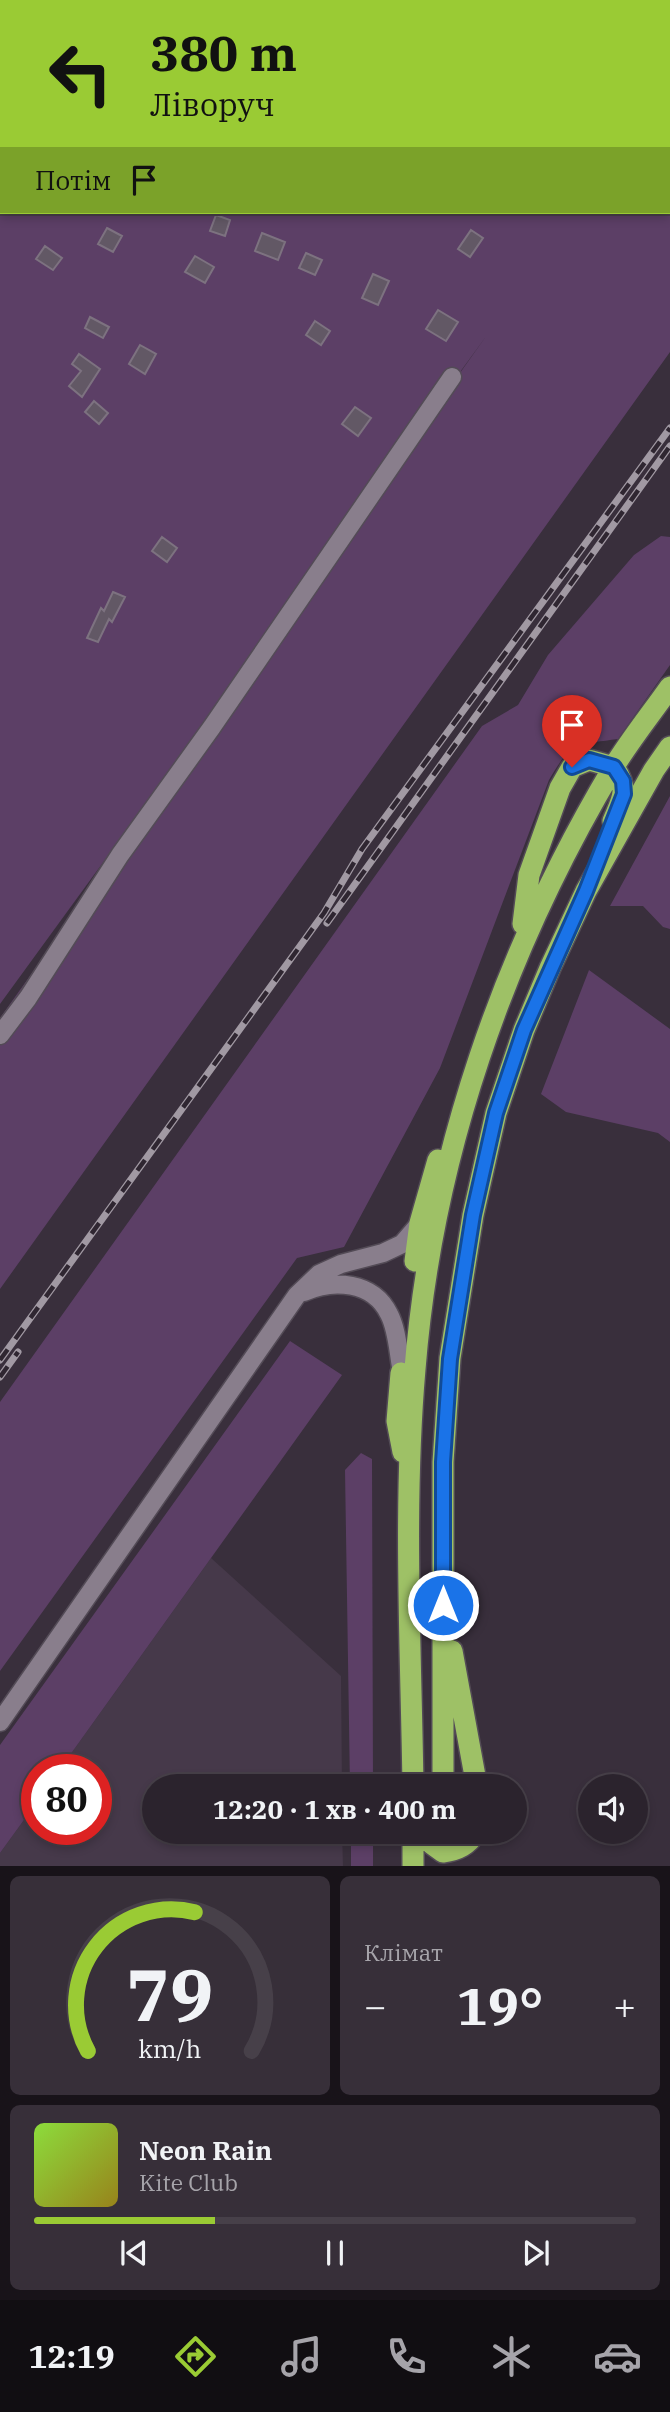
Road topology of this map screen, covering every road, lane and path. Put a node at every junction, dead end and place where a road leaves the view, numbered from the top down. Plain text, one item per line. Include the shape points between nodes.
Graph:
1 (452, 377) dead end
2 (670, 687) edge
3 (670, 747) edge
4 (614, 767) junction
5 (586, 891) junction
6 (519, 947) junction
7 (0, 1035) edge
8 (458, 1124) junction
9 (420, 1223) junction
10 (297, 1295) junction
11 (401, 1367) junction
12 (410, 1490) junction
13 (443, 1605) junction
14 (0, 1722) edge
15 (413, 1774) edge
16 (443, 1774) edge
17 (475, 1774) edge
18 (413, 1844) edge
19 (467, 1844) edge
20 (443, 1850) edge
21 (413, 1866) edge

1 - 7 street
2 - 4 highway
3 - 5 highway
4 - 5 highway via 623,781 624,794
4 - 6 highway
4 - 6 highway via 589,760 572,767 560,788 529,875
5 - 13 highway via 524,1030 496,1113 473,1215 450,1359 443,1462
6 - 8 highway
8 - 9 highway via 433,1168
8 - 12 highway via 432,1240 415,1368
9 - 10 street via 402,1244 319,1274
9 - 11 highway
10 - 11 street via 320,1284 362,1287 388,1311
10 - 14 street
11 - 12 highway via 397,1421
12 - 15 highway
13 - 16 highway
13 - 17 highway
18 - 21 highway
19 - 20 highway

